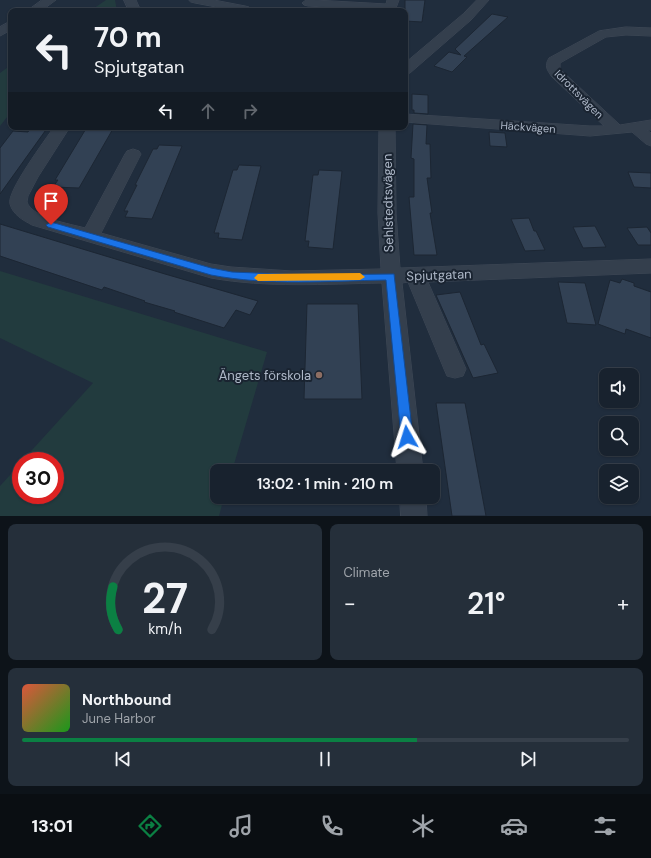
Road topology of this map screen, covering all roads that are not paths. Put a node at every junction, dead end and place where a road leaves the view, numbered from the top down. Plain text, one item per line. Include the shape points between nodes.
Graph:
1 (50, 0) edge
2 (196, 0) edge
3 (393, 0) edge
4 (483, 0) edge
5 (308, 3) dead end
6 (38, 8) edge
7 (240, 8) edge
8 (651, 32) edge
9 (408, 67) edge
10 (408, 118) edge
11 (651, 125) edge
12 (636, 128) junction
13 (60, 130) edge
14 (387, 130) edge
15 (617, 130) junction
16 (651, 141) edge
17 (133, 154) dead end
18 (90, 237) junction
19 (651, 266) edge
20 (415, 275) junction
21 (391, 276) junction
22 (455, 369) dead end
23 (409, 464) edge
24 (413, 504) edge
25 (414, 516) edge

1 - 6 street
2 - 7 street
3 - 5 street via 390,8
4 - 9 street
8 - 15 street, Idrottsvägen via 626,31 603,34 554,61 552,65 557,74
10 - 15 street, Häckvägen via 556,130
11 - 12 street, Häckvägen
12 - 15 street, Häckvägen
12 - 16 street
13 - 18 street, Spjutgatan via 22,189 18,201 23,212 38,221
14 - 21 street, Sehlstedtsvägen via 387,213
17 - 18 street
18 - 21 street, Spjutgatan via 232,276
19 - 20 street, Spjutgatan
20 - 21 street, Spjutgatan
20 - 22 street
21 - 23 street, Sehlstedtsvägen
24 - 25 street

